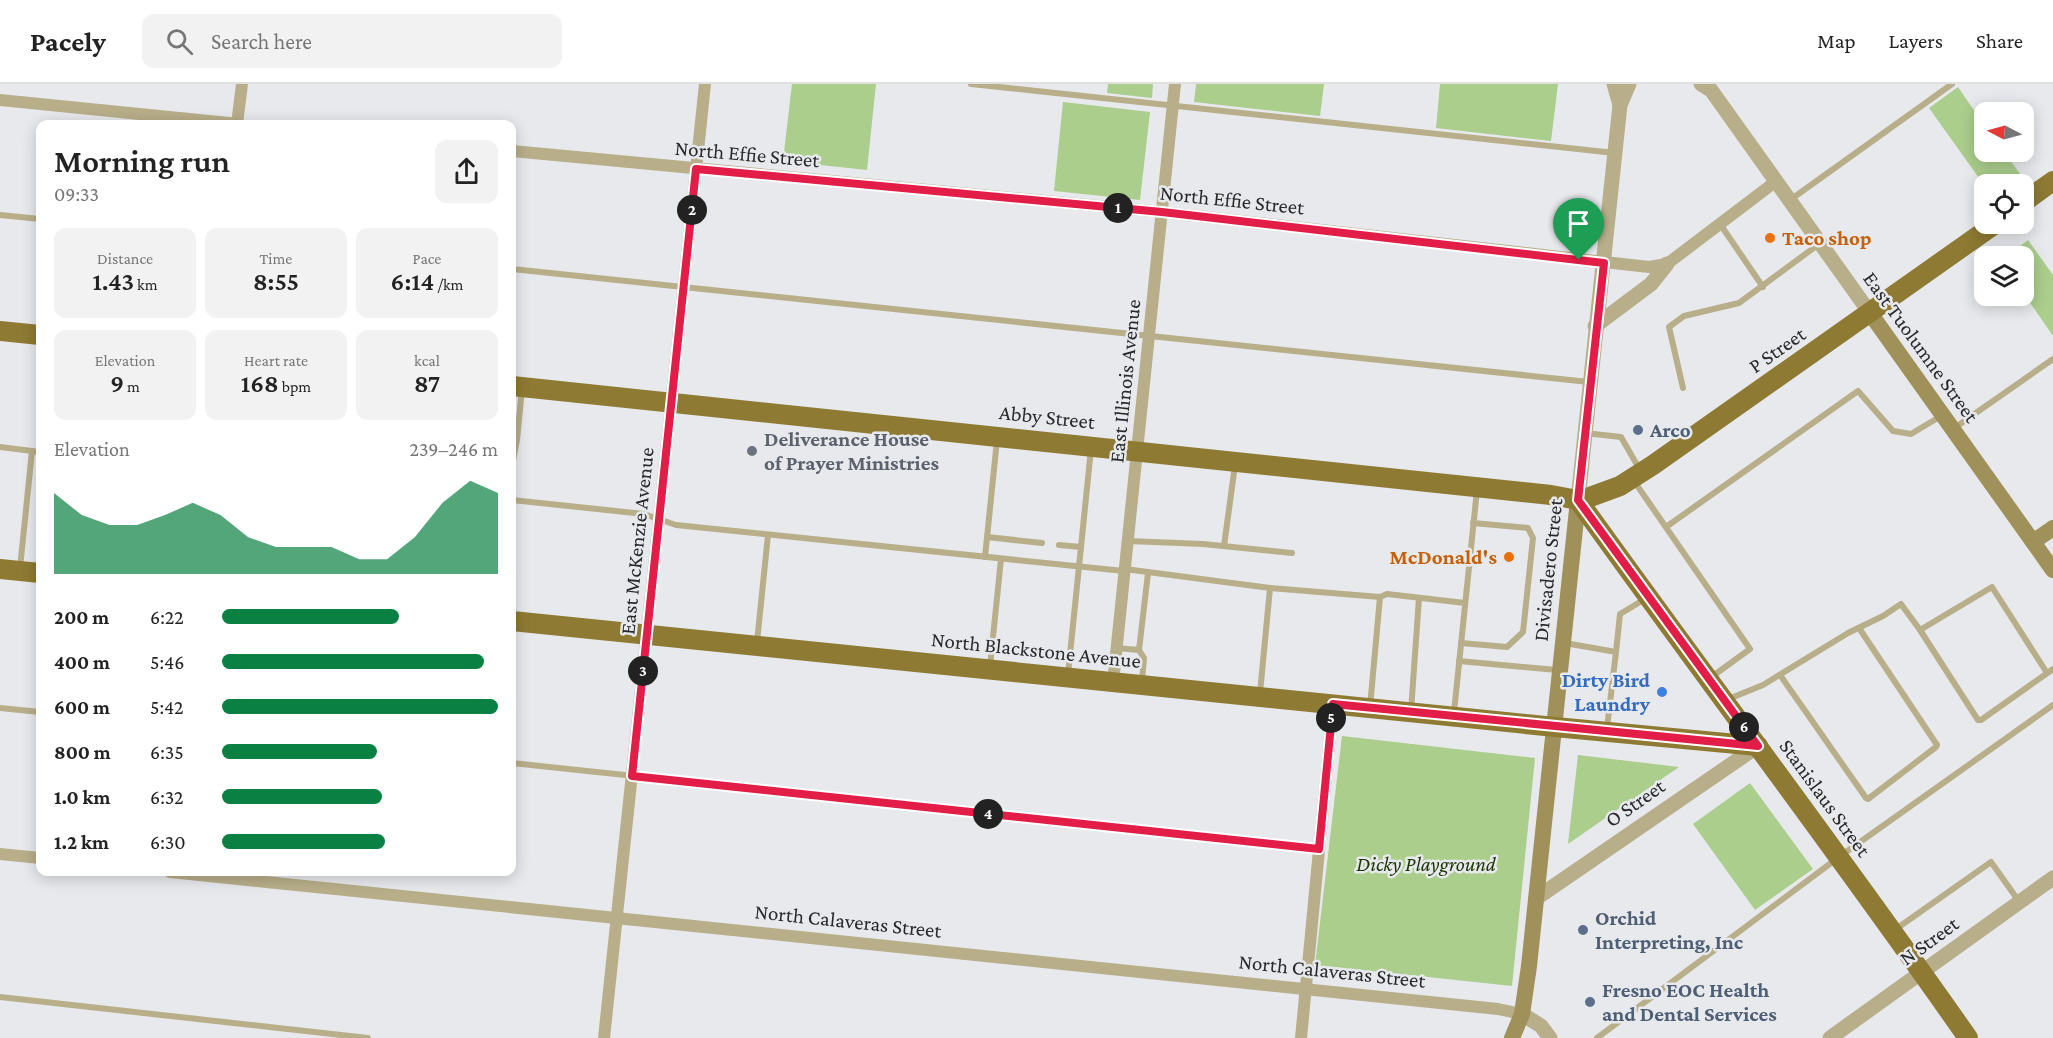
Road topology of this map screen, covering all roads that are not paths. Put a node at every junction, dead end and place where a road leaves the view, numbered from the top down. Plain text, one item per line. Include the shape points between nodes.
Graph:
1 (242, 84) edge
2 (705, 84) edge
3 (971, 84) edge
4 (1175, 84) edge
5 (1614, 84) edge
6 (1629, 84) edge
7 (1953, 84) edge
8 (1711, 86) edge
9 (0, 100) edge
10 (1620, 105) junction
11 (1173, 106) junction
12 (198, 120) edge
13 (238, 120) edge
14 (516, 151) edge
15 (1615, 153) junction
16 (696, 169) junction
17 (2053, 181) edge
18 (1775, 182) junction
19 (2034, 195) edge
20 (1789, 201) junction
21 (1162, 212) junction
22 (0, 215) edge
23 (36, 219) edge
24 (1720, 224) junction
25 (1981, 234) edge
26 (1820, 244) junction
27 (1604, 263) junction
28 (1668, 264) junction
29 (516, 269) edge
30 (1762, 286) junction
31 (684, 287) junction
32 (1870, 314) junction
33 (1595, 327) junction
34 (0, 332) edge
35 (36, 335) edge
36 (1149, 336) junction
37 (2053, 359) edge
38 (1589, 382) junction
39 (517, 386) edge
40 (1683, 388) dead end
41 (672, 403) junction
42 (1942, 415) junction
43 (1952, 429) junction
44 (1584, 433) junction
45 (997, 436) junction
46 (516, 445) edge
47 (1091, 446) junction
48 (0, 447) edge
49 (32, 451) junction
50 (1137, 451) junction
51 (36, 452) edge
52 (1235, 461) junction
53 (1637, 476) junction
54 (1477, 487) junction
55 (516, 500) edge
56 (1578, 500) junction
57 (659, 520) junction
58 (1473, 523) junction
59 (1666, 527) junction
60 (2053, 528) edge
61 (768, 535) junction
62 (987, 537) junction
63 (1128, 541) junction
64 (2033, 542) junction
65 (1042, 543) dead end
66 (1059, 545) dead end
67 (1224, 546) junction
68 (1081, 548) junction
69 (1292, 553) dead end
70 (985, 557) junction
71 (1001, 559) junction
72 (1079, 567) junction
73 (10, 570) edge
74 (1125, 570) junction
75 (2053, 570) edge
76 (36, 573) edge
77 (1148, 573) junction
78 (1270, 588) junction
79 (1380, 597) junction
80 (1647, 597) junction
81 (1419, 598) junction
82 (1465, 603) junction
83 (516, 621) edge
84 (1859, 628) junction
85 (1920, 630) junction
86 (647, 634) junction
87 (1461, 643) junction
88 (1564, 643) junction
89 (757, 645) junction
90 (1116, 648) junction
91 (1139, 650) junction
92 (1616, 652) junction
93 (1459, 661) junction
94 (990, 670) junction
95 (1561, 670) junction
96 (2050, 671) edge
97 (1780, 675) junction
98 (1068, 678) junction
99 (1709, 679) junction
100 (1113, 682) junction
101 (1142, 685) junction
102 (1259, 697) junction
103 (1725, 700) junction
104 (1333, 704) junction
105 (2053, 705) edge
106 (0, 708) edge
107 (1370, 708) junction
108 (36, 712) edge
109 (1411, 712) junction
110 (1453, 716) junction
111 (1555, 727) junction
112 (1607, 732) junction
113 (1758, 746) junction
114 (516, 763) edge
115 (632, 776) junction
116 (1319, 849) junction
117 (0, 854) edge
118 (1839, 857) junction
119 (36, 858) edge
120 (211, 876) edge
121 (2053, 878) edge
122 (1538, 897) junction
123 (2020, 902) junction
124 (616, 916) junction
125 (1893, 931) junction
126 (1922, 972) junction
127 (1306, 988) junction
128 (0, 997) edge
129 (1522, 1014) junction
130 (368, 1038) edge
131 (604, 1038) edge
132 (1301, 1038) edge
133 (1512, 1038) edge
134 (1550, 1038) edge
135 (1597, 1038) edge
136 (1830, 1038) edge
137 (1968, 1038) edge

1 - 13 street
2 - 16 street, East McKenzie Avenue
3 - 11 lane
4 - 11 street, East Illinois Avenue
5 - 10 street, Divisadero Street
6 - 10 street, Divisadero Street
7 - 20 lane
8 - 18 street, East Tuolumne Street
9 - 12 street
10 - 15 street, Divisadero Street
11 - 15 lane
11 - 21 street, East Illinois Avenue
14 - 16 street, North Effie Street
15 - 27 street, Divisadero Street
16 - 21 street, North Effie Street
16 - 31 street, East McKenzie Avenue
17 - 19 main road
18 - 20 street, East Tuolumne Street
18 - 24 street
20 - 26 street, East Tuolumne Street
21 - 27 street, North Effie Street
21 - 36 street, East Illinois Avenue
22 - 23 lane
24 - 28 street
24 - 30 lane
25 - 32 main road, P Street
26 - 30 lane
26 - 32 street, East Tuolumne Street
27 - 28 street, North Effie Street via 1649,267
27 - 33 street, Divisadero Street
28 - 33 street via 1651,284
29 - 31 lane
30 - 40 lane via 1739,303 1684,316 1669,327
31 - 36 lane
31 - 41 street, East McKenzie Avenue
32 - 42 main road, East Tuolumne Street
32 - 53 main road, P Street
33 - 38 street, Divisadero Street
34 - 35 main road
36 - 38 lane
36 - 50 street, East Illinois Avenue
37 - 43 lane
38 - 44 street, Divisadero Street
39 - 41 main road, Abby Street
39 - 46 lane
41 - 45 main road, Abby Street
41 - 57 street, East McKenzie Avenue
42 - 43 main road, East Tuolumne Street
42 - 59 lane via 1911,434 1893,430 1858,391
43 - 64 main road, East Tuolumne Street
44 - 53 lane via 1621,437
44 - 56 street, Divisadero Street
45 - 47 main road, Abby Street
45 - 62 lane
47 - 50 main road, Abby Street
47 - 68 lane
48 - 49 lane
49 - 51 lane
49 - 73 lane
50 - 52 main road, Abby Street
50 - 63 street, East Illinois Avenue
52 - 54 main road, Abby Street
52 - 67 lane
53 - 56 main road, P Street
53 - 59 lane
54 - 56 main road, Abby Street
54 - 58 lane
55 - 57 lane via 644,514
56 - 80 main road, Stanislaus Street
56 - 88 main road, Divisadero Street
57 - 61 lane
57 - 86 street, East McKenzie Avenue
58 - 82 lane
58 - 87 lane via 1528,528 1533,538 1523,632 1507,647
59 - 99 lane via 1750,649
60 - 64 main road
61 - 70 lane
61 - 89 lane
62 - 65 lane
62 - 70 lane
63 - 67 lane
63 - 74 street, East Illinois Avenue
64 - 75 main road, East Tuolumne Street
66 - 68 lane
67 - 69 lane
68 - 72 lane
70 - 71 lane
71 - 72 lane
71 - 94 lane
72 - 74 lane
72 - 98 lane
73 - 76 main road
74 - 77 lane
74 - 90 street, East Illinois Avenue
77 - 78 lane
77 - 91 lane
78 - 79 lane
78 - 102 lane
79 - 81 lane via 1387,594
79 - 107 lane
80 - 92 lane via 1620,614
80 - 99 main road, Stanislaus Street
81 - 82 lane
81 - 109 lane
82 - 87 lane
83 - 86 main road, North Blackstone Avenue
84 - 85 lane via 1901,604
84 - 97 lane
84 - 97 lane via 1937,745 1868,799
85 - 96 lane via 1992,586
85 - 96 lane via 1978,720
86 - 89 main road, North Blackstone Avenue
86 - 115 street, East McKenzie Avenue
87 - 93 lane
88 - 92 lane
88 - 95 main road, Divisadero Street
89 - 94 main road, North Blackstone Avenue
90 - 91 lane
90 - 100 street, East Illinois Avenue
91 - 101 lane via 1144,658
92 - 112 lane
93 - 95 lane
93 - 110 lane
94 - 98 main road, North Blackstone Avenue
95 - 111 main road, Divisadero Street
97 - 103 lane
98 - 100 main road, North Blackstone Avenue
99 - 103 main road, Stanislaus Street
100 - 101 main road, North Blackstone Avenue
101 - 102 main road, North Blackstone Avenue
102 - 104 main road, North Blackstone Avenue
103 - 113 main road, Stanislaus Street
104 - 107 main road, North Blackstone Avenue
104 - 116 street
105 - 118 lane
106 - 108 lane
107 - 109 main road, North Blackstone Avenue
109 - 110 main road, North Blackstone Avenue
110 - 111 main road, North Blackstone Avenue
111 - 112 main road, North Blackstone Avenue
111 - 122 main road, Divisadero Street
112 - 113 main road, North Blackstone Avenue
113 - 118 main road, Stanislaus Street
113 - 122 street, O Street
114 - 115 lane
115 - 116 lane
115 - 124 street, East McKenzie Avenue
116 - 127 street
117 - 119 street
118 - 125 main road, Stanislaus Street
118 - 135 lane
120 - 124 street, North Calaveras Street
121 - 123 street, N Street
122 - 129 main road, Divisadero Street
123 - 125 lane via 1991,862
123 - 126 street, N Street
124 - 127 street, North Calaveras Street
124 - 131 street, East McKenzie Avenue
125 - 126 main road, Stanislaus Street
126 - 136 street, N Street
126 - 137 main road, Stanislaus Street
127 - 129 street, North Calaveras Street via 1498,1008
127 - 132 street
128 - 130 lane
129 - 133 main road, Divisadero Street
129 - 134 street via 1541,1026

